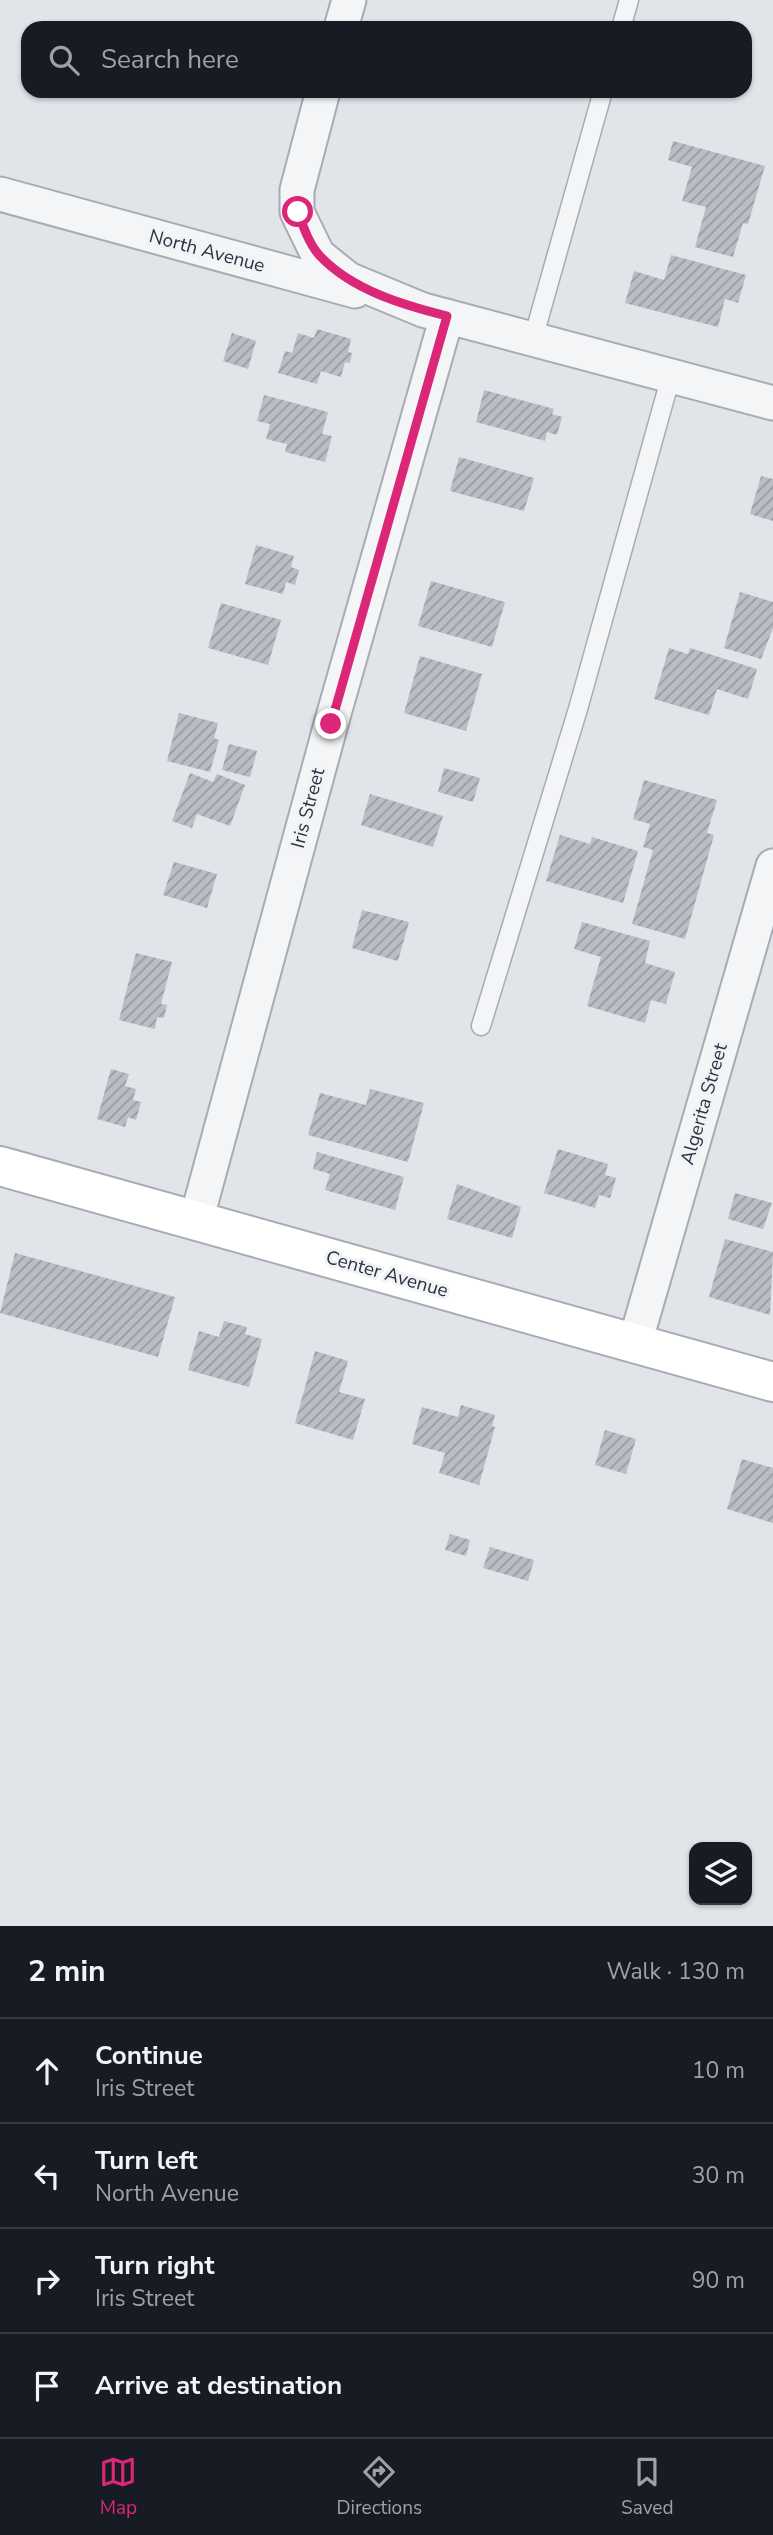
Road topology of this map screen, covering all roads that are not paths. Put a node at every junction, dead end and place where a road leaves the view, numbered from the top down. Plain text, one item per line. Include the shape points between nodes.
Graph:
1 (349, 0) edge
2 (628, 0) edge
3 (343, 21) edge
4 (623, 21) edge
5 (321, 98) edge
6 (601, 98) edge
7 (0, 194) edge
8 (415, 307) junction
9 (447, 316) junction
10 (533, 339) junction
11 (671, 376) junction
12 (773, 403) edge
13 (773, 866) edge
14 (481, 1026) dead end
15 (0, 1166) edge
16 (196, 1221) junction
17 (635, 1343) junction
18 (773, 1382) edge

1 - 3 street
2 - 4 lane
5 - 8 street, North Avenue via 297,190 298,212 318,255 348,279
6 - 10 lane
7 - 8 street, North Avenue
8 - 9 street, North Avenue
9 - 10 street, North Avenue
9 - 16 street, Iris Street
10 - 11 street, North Avenue
11 - 12 street, North Avenue
11 - 14 lane via 578,709
13 - 17 street, Algerita Street
15 - 16 street, Center Avenue
16 - 17 street, Center Avenue
17 - 18 street, Center Avenue

